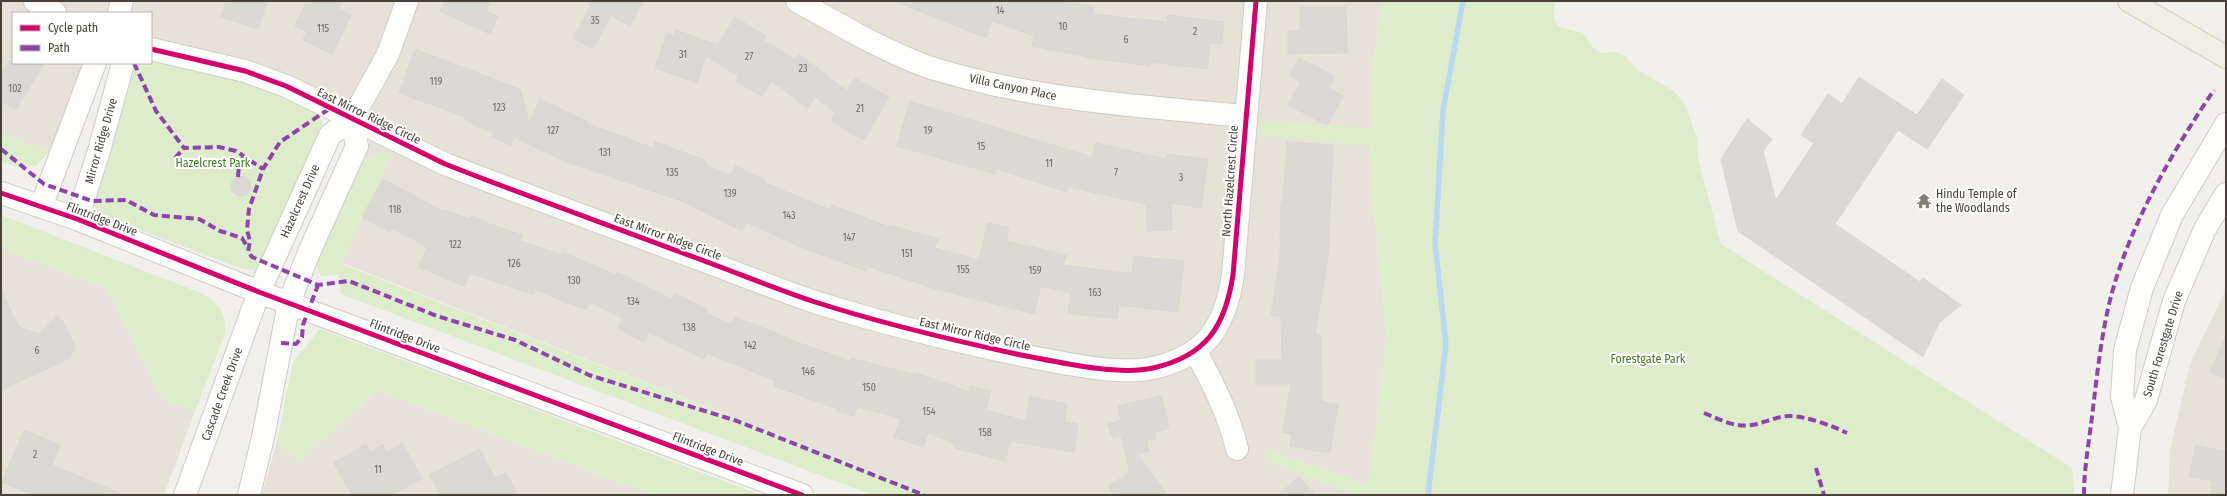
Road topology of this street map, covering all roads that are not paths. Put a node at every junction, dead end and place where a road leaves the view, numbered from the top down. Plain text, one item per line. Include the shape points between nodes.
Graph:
1 (35, 1) edge
2 (122, 1) edge
3 (407, 1) edge
4 (797, 1) edge
5 (1256, 1) edge
6 (2129, 1) edge
7 (53, 12) edge
8 (119, 12) edge
9 (152, 49) edge
10 (2226, 57) edge
11 (95, 64) edge
12 (123, 64) edge
13 (1245, 116) junction
14 (352, 119) junction
15 (2226, 124) edge
16 (1, 193) edge
17 (2226, 194) edge
18 (41, 207) junction
19 (77, 219) junction
20 (259, 292) junction
21 (289, 303) junction
22 (1194, 350) junction
23 (2130, 428) junction
24 (1237, 449) dead end
25 (185, 495) edge
26 (249, 495) edge
27 (802, 495) edge
28 (2122, 495) edge

1 - 7 street
2 - 8 street
3 - 14 street, Hazelcrest Drive via 388,54
4 - 13 street, Villa Canyon Place via 860,37 919,64 972,79 1079,100
5 - 13 street, North Hazelcrest Circle
6 - 10 main road
9 - 14 street, East Mirror Ridge Circle via 245,71 286,86
11 - 18 street
12 - 19 street, Mirror Ridge Drive
13 - 22 street, North Hazelcrest Circle via 1230,293 1226,312 1206,341
14 - 20 street, Hazelcrest Drive via 330,135
14 - 21 street via 357,146
14 - 22 street, East Mirror Ridge Circle via 445,164 488,181 805,298 892,325 1046,360 1118,370 1152,368 1169,363
15 - 23 street, South Forestgate Drive via 2172,215 2142,288 2125,350 2122,397
16 - 18 street, Flintridge Drive
17 - 23 street, South Forestgate Drive via 2205,229 2174,301 2146,400
18 - 19 street, Flintridge Drive
19 - 20 street, Flintridge Drive
20 - 21 street, Flintridge Drive
20 - 25 street, Cascade Creek Drive
21 - 26 street
21 - 27 street, Flintridge Drive
22 - 24 street via 1218,394
23 - 28 street, South Forestgate Drive

